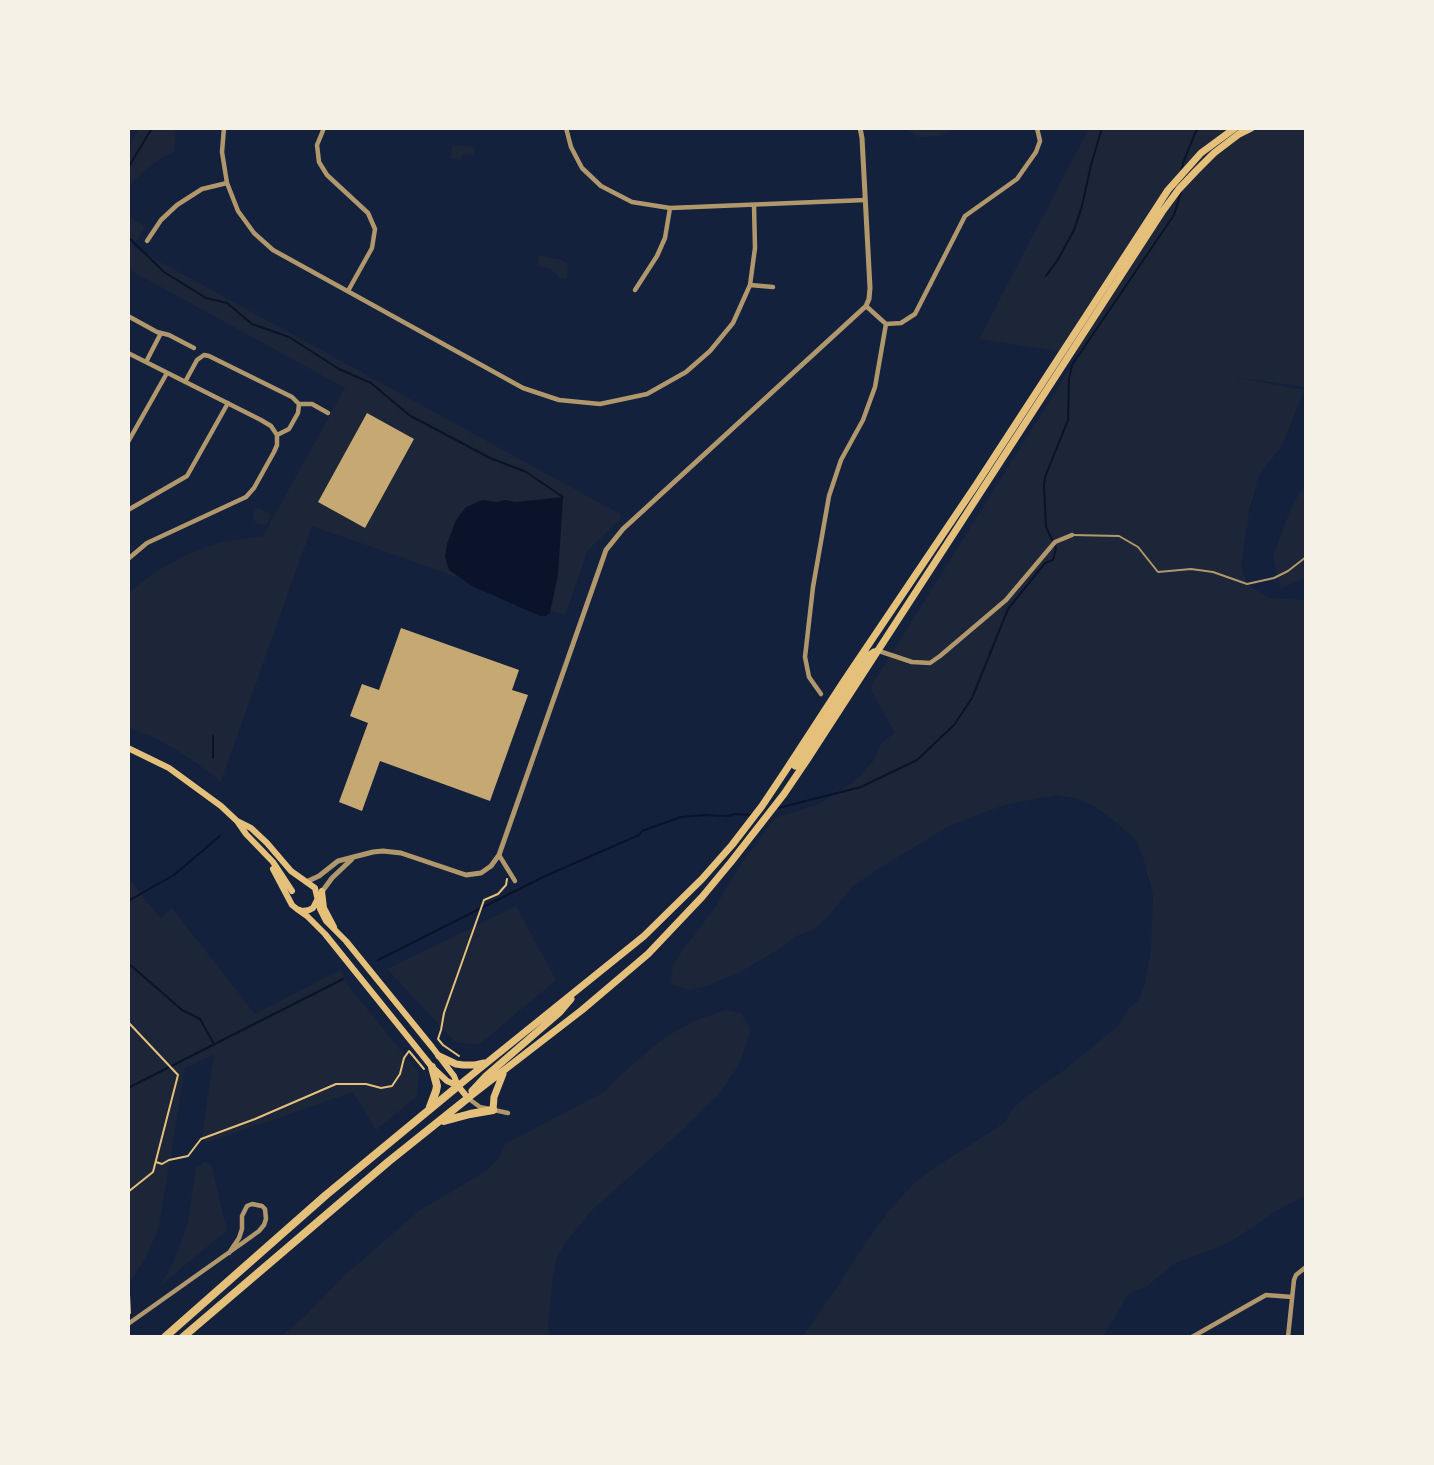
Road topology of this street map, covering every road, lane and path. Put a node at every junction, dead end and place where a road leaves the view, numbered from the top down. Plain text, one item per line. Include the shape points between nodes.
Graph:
1 (225, 128) edge
2 (324, 128) edge
3 (566, 128) edge
4 (860, 128) edge
5 (1037, 128) edge
6 (1235, 128) edge
7 (1251, 128) edge
8 (227, 183) junction
9 (865, 200) junction
10 (754, 205) junction
11 (670, 208) junction
12 (147, 241) dead end
13 (751, 285) junction
14 (774, 287) dead end
15 (635, 290) dead end
16 (348, 292) junction
17 (866, 306) junction
18 (128, 316) edge
19 (886, 324) junction
20 (161, 333) junction
21 (194, 348) dead end
22 (128, 353) edge
23 (146, 362) junction
24 (167, 373) junction
25 (185, 382) junction
26 (228, 403) junction
27 (299, 404) junction
28 (328, 413) dead end
29 (277, 435) junction
30 (128, 442) edge
31 (128, 510) edge
32 (1072, 535) joint
33 (1306, 557) edge
34 (128, 559) edge
35 (878, 651) junction
36 (821, 694) dead end
37 (128, 748) edge
38 (762, 806) junction
39 (237, 821) junction
40 (264, 853) junction
41 (499, 855) junction
42 (353, 858) junction
43 (509, 871) junction
44 (515, 881) dead end
45 (306, 882) junction
46 (292, 891) junction
47 (323, 891) junction
48 (317, 898) junction
49 (289, 899) junction
50 (297, 909) junction
51 (334, 928) junction
52 (575, 993) junction
53 (128, 1022) edge
54 (439, 1056) junction
55 (488, 1061) junction
56 (463, 1065) junction
57 (428, 1068) junction
58 (506, 1069) junction
59 (457, 1086) junction
60 (468, 1098) junction
61 (493, 1110) junction
62 (428, 1111) junction
63 (508, 1113) dead end
64 (432, 1126) junction
65 (156, 1162) junction
66 (128, 1192) edge
67 (229, 1252) junction
68 (1306, 1267) edge
69 (128, 1276) edge
70 (1292, 1297) junction
71 (129, 1323) edge
72 (165, 1337) edge
73 (183, 1337) edge
74 (1192, 1337) edge
75 (1288, 1337) edge

1 - 8 street via 222,152
2 - 16 street via 317,145 319,162 368,214 375,229 372,248
3 - 11 street via 570,147 582,167 601,186 632,202
4 - 9 street
5 - 19 street via 1040,141 1036,152 1017,179 965,216 915,314 901,323
6 - 38 highway via 1201,153 1168,190
7 - 35 highway via 1214,153 1179,189
8 - 12 street via 202,189 177,205
8 - 16 street via 238,211 254,233 273,250
9 - 10 street
9 - 17 street via 870,288
10 - 11 street
10 - 13 street
11 - 15 street via 665,238
13 - 14 street
13 - 16 street via 733,323 687,372 647,394 600,404 559,400 523,388
17 - 19 street
17 - 41 street via 624,529 607,550
18 - 20 street
19 - 36 street via 875,387 829,496 813,587 806,657 809,677
20 - 21 street
20 - 23 street
22 - 23 street
23 - 24 street
24 - 25 street
24 - 30 street
25 - 26 street
25 - 27 street via 200,356 209,356
26 - 29 street via 267,424
26 - 31 street via 187,476
27 - 28 street via 312,404
27 - 29 street via 289,429
29 - 34 street via 274,452 246,497 147,543
32 - 33 lane via 1119,536 1138,547 1158,572 1191,569 1247,584 1274,578
32 - 35 street via 1055,542 1006,600 930,663
35 - 38 highway via 868,656 792,770
35 - 58 highway via 784,794 702,897 648,954
37 - 39 main road via 184,778
38 - 52 highway via 670,912
39 - 40 main road
39 - 45 main road via 251,828
40 - 46 main road
40 - 49 main road
41 - 42 street via 486,871 472,875 387,851
41 - 43 street
42 - 45 street via 338,861
42 - 47 street
43 - 44 street
43 - 56 path via 502,890 484,900 438,1038 463,1059
45 - 46 main road
45 - 48 main road via 315,888
46 - 49 main road
47 - 48 street
47 - 51 main road via 324,908
48 - 50 main road via 309,911
48 - 51 main road via 323,916
49 - 50 main road
50 - 57 main road via 325,934
51 - 54 main road
52 - 55 highway
52 - 60 highway
53 - 65 path via 178,1075
54 - 56 highway
54 - 59 main road
55 - 56 highway
55 - 59 highway
57 - 59 main road
57 - 62 highway via 436,1080
57 - 65 path via 408,1051 392,1086 336,1084 201,1139 188,1156
58 - 60 highway
58 - 61 highway
59 - 60 main road
59 - 62 highway
60 - 61 street
60 - 64 highway
61 - 63 street
61 - 64 highway
62 - 72 highway
64 - 73 highway
65 - 66 path via 153,1172
67 - 67 street via 264,1225 267,1214 262,1206 247,1206 239,1238
67 - 71 street
68 - 70 street via 1296,1275
69 - 71 path
70 - 74 street via 1266,1295
70 - 75 street

